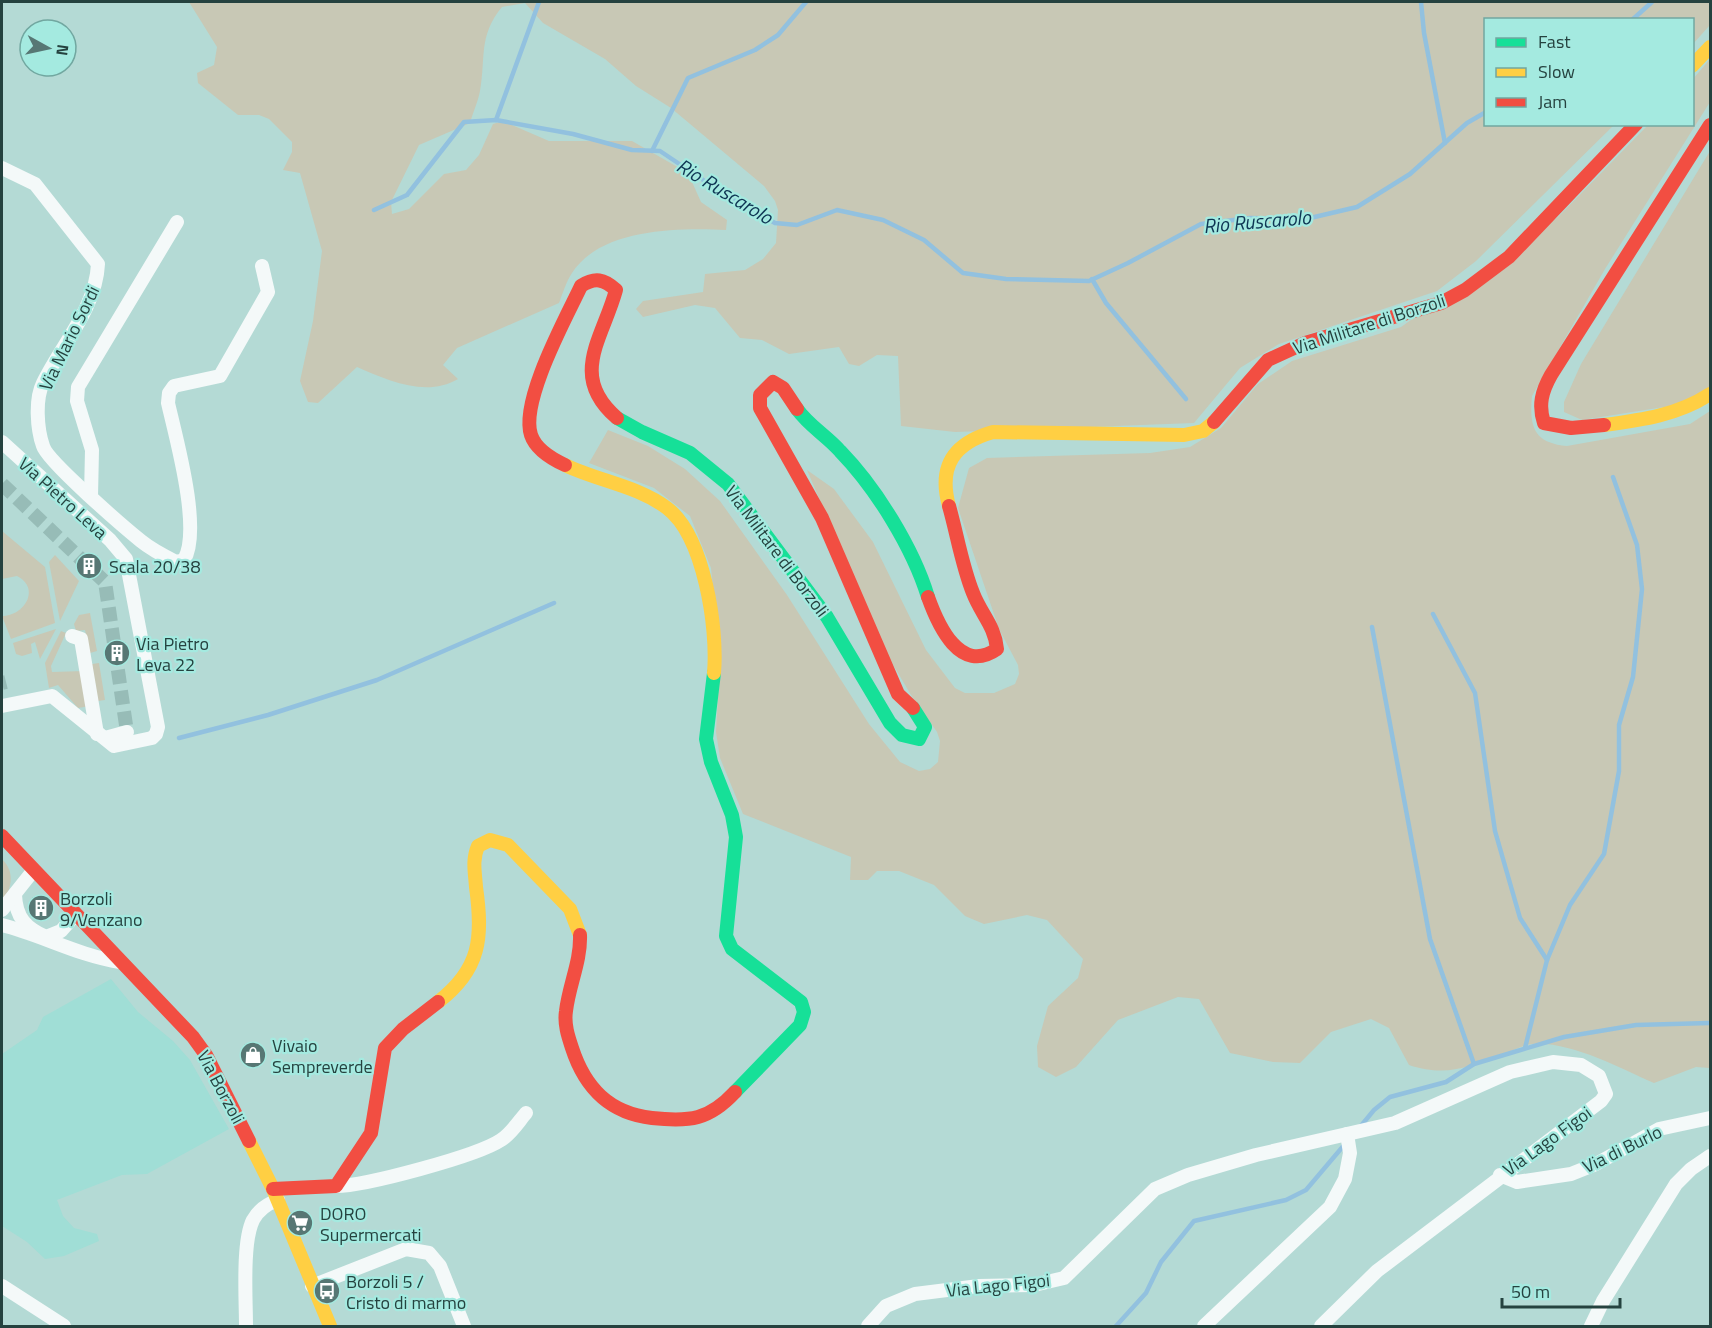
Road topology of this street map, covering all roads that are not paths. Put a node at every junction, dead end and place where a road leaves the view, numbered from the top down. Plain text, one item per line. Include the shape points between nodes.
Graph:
1 (1710, 47) edge
2 (1694, 64) edge
3 (1710, 125) edge
4 (1633, 126) edge
5 (2, 168) edge
6 (177, 222) dead end
7 (262, 266) dead end
8 (1710, 394) edge
9 (2, 442) edge
10 (91, 496) junction
11 (72, 636) dead end
12 (2, 706) edge
13 (127, 732) dead end
14 (100, 736) junction
15 (2, 836) edge
16 (33, 871) junction
17 (15, 895) junction
18 (2, 910) edge
19 (75, 915) junction
20 (2, 925) edge
21 (46, 937) junction
22 (120, 962) junction
23 (526, 1113) dead end
24 (1710, 1118) edge
25 (1347, 1134) junction
26 (1710, 1156) edge
27 (1500, 1175) junction
28 (336, 1186) junction
29 (275, 1194) junction
30 (2, 1286) edge
31 (312, 1286) junction
32 (64, 1326) edge
33 (246, 1326) edge
34 (330, 1326) edge
35 (464, 1326) edge
36 (868, 1326) edge
37 (1204, 1326) edge
38 (1321, 1326) edge
39 (1591, 1326) edge

1 - 2 street
3 - 8 street via 1542,390 1540,414 1544,423 1573,429 1676,412
4 - 28 street, Via Militare di Borzoli via 1509,257 1465,290 1441,303 1305,343 1268,360 1220,418 1203,431 1184,435 993,432 971,438 954,453 943,484 973,594 996,636 997,649 989,656 962,653 951,644 941,630 915,561 861,478 843,454 801,415 783,386 773,382 766,387 760,395 760,408 822,518 898,694 921,716 926,729 919,740 899,733 887,719 833,626 738,494 689,453 620,421 601,402 592,381 591,351 616,290 603,279 592,278 581,286 536,389 531,436 559,464 649,495 681,520 695,547 708,605 715,666 706,711 708,751 730,804 736,835 726,936 732,949 801,1002 802,1018 785,1043 711,1114 690,1120 657,1119 630,1115 602,1101 585,1080 567,1029 566,1011 581,950 577,920 508,845 489,840 478,846 473,858 482,924 475,960 446,996 385,1048 371,1133
5 - 10 street, Via Mario Sordi via 35,184 98,264 97,284 42,386 38,413 43,448
6 - 10 street via 78,387 77,401 92,450
7 - 10 street, Via Mario Sordi via 268,292 220,376 174,386 169,393 185,477 189,551 184,560 176,562 141,541
9 - 14 street, Via Pietro Leva via 111,540 126,559 158,727 152,738 114,746
11 - 14 street via 81,639
12 - 14 street via 52,696
13 - 14 street
15 - 16 street, Via Borzoli
16 - 17 street
16 - 19 street, Via Borzoli
17 - 18 street
17 - 21 street via 20,918
19 - 21 street via 61,931
19 - 22 street, Via Borzoli
20 - 21 street
21 - 22 street via 95,958
22 - 29 street, Via Borzoli via 206,1055
23 - 28 street via 503,1139 483,1150 359,1185
24 - 27 street, Via di Burlo via 1659,1129 1571,1174 1517,1182
25 - 27 street, Via Lago Figoi via 1395,1123 1489,1080 1530,1067 1564,1062 1599,1076 1606,1094 1601,1101
25 - 36 street, Via Lago Figoi via 1256,1155 1155,1189 1064,1278 1034,1285 979,1286 915,1294 886,1306
25 - 37 street via 1350,1153 1345,1179 1330,1207
26 - 39 street via 1676,1184
27 - 38 street, Via Lago Figoi via 1377,1270
28 - 29 street
29 - 31 street, Via Borzoli
29 - 33 street via 251,1225
30 - 32 street
31 - 34 street, Via Borzoli
31 - 35 street via 406,1249 429,1253 440,1266

